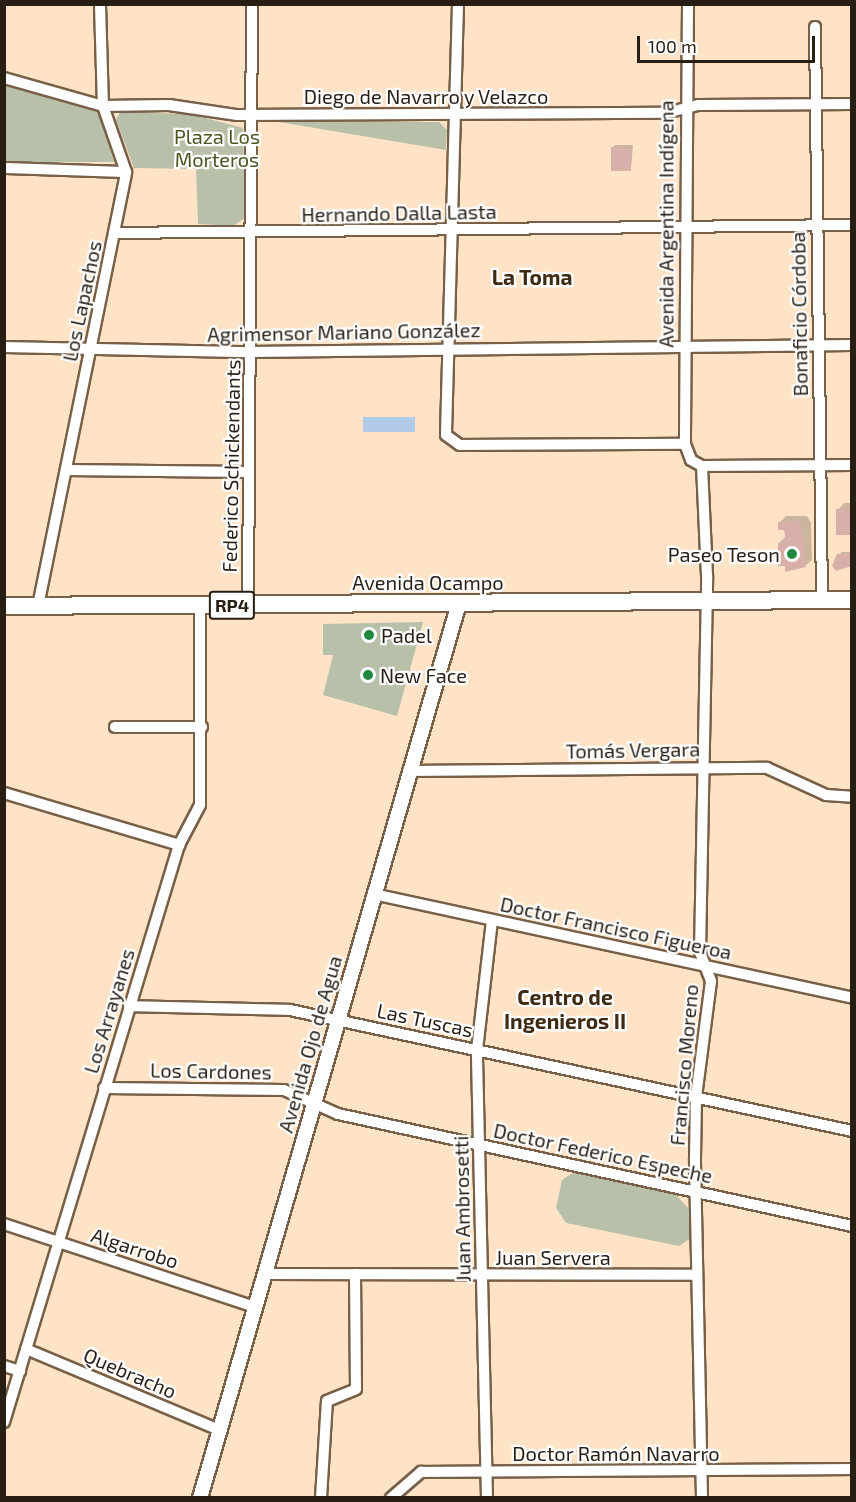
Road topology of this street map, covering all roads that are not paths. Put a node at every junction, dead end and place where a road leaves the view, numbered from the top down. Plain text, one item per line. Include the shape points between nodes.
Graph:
1 (100, 4) edge
2 (252, 4) edge
3 (458, 4) edge
4 (688, 4) edge
5 (814, 27) dead end
6 (4, 78) edge
7 (815, 104) junction
8 (852, 104) edge
9 (103, 106) junction
10 (683, 108) junction
11 (454, 114) junction
12 (251, 115) junction
13 (4, 168) edge
14 (126, 172) junction
15 (816, 225) junction
16 (852, 225) edge
17 (684, 227) junction
18 (451, 230) junction
19 (250, 232) junction
20 (114, 233) junction
21 (819, 345) junction
22 (852, 345) edge
23 (684, 346) junction
24 (4, 347) edge
25 (449, 349) junction
26 (90, 350) junction
27 (250, 352) junction
28 (685, 444) junction
29 (819, 465) junction
30 (852, 465) edge
31 (702, 466) junction
32 (66, 470) junction
33 (249, 472) junction
34 (822, 600) junction
35 (852, 600) edge
36 (704, 601) junction
37 (459, 603) junction
38 (248, 604) junction
39 (200, 605) junction
40 (4, 606) edge
41 (38, 606) junction
42 (115, 727) dead end
43 (202, 727) junction
44 (701, 767) junction
45 (408, 771) junction
46 (4, 793) edge
47 (852, 797) edge
48 (179, 846) junction
49 (373, 894) junction
50 (492, 920) junction
51 (705, 966) junction
52 (852, 998) edge
53 (129, 1006) junction
54 (337, 1019) junction
55 (477, 1050) junction
56 (104, 1088) junction
57 (696, 1096) junction
58 (313, 1105) junction
59 (852, 1131) edge
60 (478, 1144) junction
61 (695, 1192) junction
62 (4, 1224) edge
63 (852, 1226) edge
64 (58, 1242) junction
65 (265, 1274) junction
66 (355, 1274) junction
67 (481, 1274) junction
68 (697, 1275) junction
69 (255, 1307) junction
70 (26, 1349) junction
71 (4, 1366) edge
72 (20, 1371) junction
73 (4, 1422) edge
74 (220, 1430) junction
75 (852, 1469) edge
76 (702, 1470) junction
77 (487, 1471) junction
78 (200, 1497) edge
79 (321, 1497) edge
80 (391, 1497) edge
81 (487, 1497) edge
82 (702, 1497) edge

1 - 9 street
2 - 12 street, Federico Schickendants
3 - 11 street
4 - 10 street, Avenida Argentina Indígena
5 - 7 street, Bonaficio Córdoba
6 - 9 street, Diego de Navarro y Velazco
7 - 8 street, Diego de Navarro y Velazco
7 - 10 street, Diego de Navarro y Velazco
7 - 15 street, Bonaficio Córdoba
9 - 12 street, Diego de Navarro y Velazco via 169,105
9 - 14 street
10 - 11 street, Diego de Navarro y Velazco via 666,113
10 - 17 street, Avenida Argentina Indígena
11 - 12 street, Diego de Navarro y Velazco
11 - 18 street
12 - 19 street, Federico Schickendants
13 - 14 street
14 - 20 street, Los Lapachos
15 - 16 street, Hernando Dalla Lasta
15 - 17 street, Hernando Dalla Lasta
15 - 21 street, Bonaficio Córdoba
17 - 18 street, Hernando Dalla Lasta
17 - 23 street, Avenida Argentina Indígena
18 - 19 street, Hernando Dalla Lasta
18 - 25 street
19 - 20 street, Hernando Dalla Lasta
19 - 27 street, Federico Schickendants
20 - 26 street, Los Lapachos
21 - 22 street, Agrimensor Mariano González
21 - 23 street, Agrimensor Mariano González
21 - 29 street, Bonaficio Córdoba
23 - 25 street, Agrimensor Mariano González
23 - 28 street, Avenida Argentina Indígena
24 - 26 street, Agrimensor Mariano González
25 - 27 street, Agrimensor Mariano González
25 - 28 street via 446,435 451,443
26 - 27 street, Agrimensor Mariano González
26 - 32 street, Los Lapachos
27 - 33 street, Federico Schickendants
28 - 31 street via 691,460
29 - 30 street
29 - 31 street
29 - 34 street, Bonaficio Córdoba
31 - 36 street
32 - 33 street
32 - 41 street, Los Lapachos
33 - 38 street, Federico Schickendants
34 - 35 main road, Avenida Ocampo / RP4
34 - 36 main road, Avenida Ocampo / RP4
36 - 37 main road, Avenida Ocampo / RP4
36 - 44 street, Francisco Moreno
37 - 38 main road, Avenida Ocampo / RP4
37 - 45 main road, Avenida Ojo de Agua
38 - 39 main road, Avenida Ocampo / RP4
39 - 41 main road, Avenida Ocampo / RP4
39 - 43 street, Los Arrayanes
40 - 41 main road, Avenida Ocampo / RP4
42 - 43 street
43 - 48 street, Los Arrayanes via 203,790
44 - 45 street, Tomás Vergara
44 - 47 street, Tomás Vergara via 778,770 815,791
44 - 51 street, Francisco Moreno via 700,952
45 - 49 main road, Avenida Ojo de Agua
46 - 48 street
48 - 53 street, Los Arrayanes
49 - 50 street, Doctor Francisco Figueroa
49 - 54 main road, Avenida Ojo de Agua
50 - 51 street, Doctor Francisco Figueroa
50 - 55 street, Juan Ambrosetti
51 - 52 street, Doctor Francisco Figueroa
51 - 57 street, Francisco Moreno via 711,981
53 - 54 street, Las Tuscas via 255,1006
53 - 56 street, Los Arrayanes
54 - 55 street, Las Tuscas
54 - 58 main road, Avenida Ojo de Agua
55 - 57 street, Las Tuscas
55 - 60 street, Juan Ambrosetti
56 - 58 street, Los Cardones via 285,1090
56 - 64 street, Los Arrayanes
57 - 59 street, Las Tuscas
57 - 61 street, Francisco Moreno
58 - 60 street, Doctor Federico Espeche
58 - 65 main road, Avenida Ojo de Agua
60 - 61 street, Doctor Federico Espeche
60 - 67 street, Juan Ambrosetti
61 - 63 street, Doctor Federico Espeche
61 - 68 street, Francisco Moreno
62 - 64 street, Algarrobo
64 - 69 street, Algarrobo
64 - 70 street, Los Arrayanes
65 - 66 street, Juan Servera
65 - 69 main road, Avenida Ojo de Agua
66 - 67 street, Juan Servera
66 - 79 street via 356,1389 327,1401
67 - 68 street, Juan Servera
67 - 77 street, Juan Ambrosetti
68 - 76 street, Francisco Moreno
69 - 74 main road, Avenida Ojo de Agua
70 - 72 street, Los Arrayanes
70 - 74 street, Quebracho
71 - 72 street
72 - 73 street, Los Arrayanes
74 - 78 main road, Avenida Ojo de Agua
75 - 76 street, Doctor Ramón Navarro
76 - 77 street, Doctor Ramón Navarro
76 - 82 street, Francisco Moreno
77 - 80 street, Doctor Ramón Navarro via 421,1472
77 - 81 street, Juan Ambrosetti

